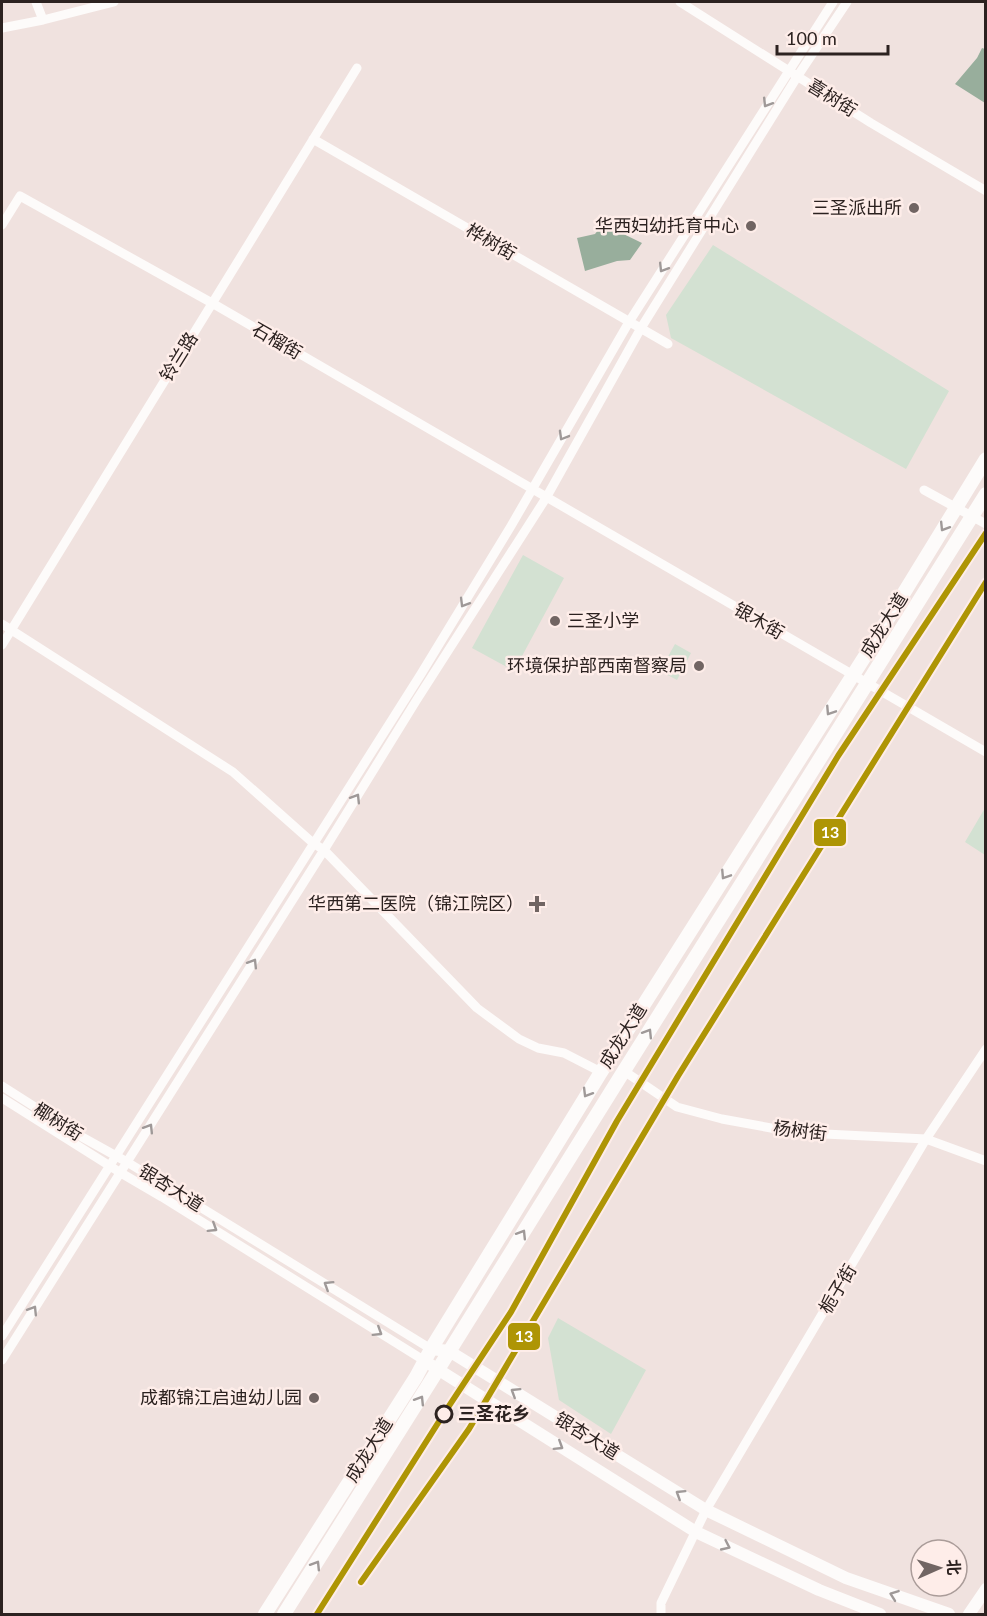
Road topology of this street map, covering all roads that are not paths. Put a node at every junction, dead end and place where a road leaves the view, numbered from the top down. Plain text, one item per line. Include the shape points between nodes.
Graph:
1 (36, 2) edge
2 (114, 2) edge
3 (680, 2) edge
4 (833, 2) edge
5 (848, 2) edge
6 (43, 20) junction
7 (2, 28) edge
8 (357, 68) dead end
9 (788, 71) junction
10 (797, 77) junction
11 (313, 139) junction
12 (986, 191) edge
13 (2, 225) edge
14 (212, 303) junction
15 (629, 322) junction
16 (641, 328) junction
17 (668, 344) dead end
18 (986, 459) edge
19 (532, 489) junction
20 (924, 490) dead end
21 (986, 494) edge
22 (546, 498) junction
23 (956, 508) junction
24 (972, 516) junction
25 (986, 524) edge
26 (2, 624) edge
27 (10, 631) junction
28 (2, 645) edge
29 (853, 675) junction
30 (868, 684) junction
31 (986, 752) edge
32 (313, 843) junction
33 (324, 850) junction
34 (986, 1049) edge
35 (624, 1071) junction
36 (601, 1072) junction
37 (2, 1086) edge
38 (2, 1098) edge
39 (926, 1139) junction
40 (116, 1155) junction
41 (986, 1161) edge
42 (128, 1162) junction
43 (109, 1165) junction
44 (121, 1173) junction
45 (2, 1336) edge
46 (449, 1351) junction
47 (428, 1355) junction
48 (2, 1360) edge
49 (439, 1370) junction
50 (706, 1510) junction
51 (696, 1532) junction
52 (986, 1589) edge
53 (265, 1614) edge
54 (285, 1614) edge
55 (661, 1614) edge
56 (880, 1614) edge
57 (950, 1614) edge
58 (969, 1614) edge

1 - 6 street
2 - 6 street
3 - 9 street, 喜树街
4 - 9 street
5 - 10 street
6 - 7 street
8 - 11 street, 铃兰路
9 - 10 street, 喜树街
9 -> 15 street
10 - 12 street, 喜树街
10 - 16 street
11 - 14 street, 铃兰路
11 - 15 street, 桦树街
13 - 14 street, 石榴街 via 20,196
14 - 19 street, 石榴街
14 - 27 street, 铃兰路
15 - 16 street, 桦树街
15 -> 19 street
16 - 17 street, 桦树街
16 - 22 street
18 - 23 highway, 成龙大道
19 - 22 street, 银木街
19 -> 32 street
20 - 23 street
21 - 24 highway, 成龙大道
22 - 29 street, 银木街
33 -> 22 street
23 - 24 street
23 -> 29 highway, 成龙大道
24 - 25 street
24 - 30 highway, 成龙大道
26 - 27 street
27 - 28 street, 铃兰路
27 - 32 street via 233,772
29 - 30 street, 银木街
29 -> 36 highway, 成龙大道
30 - 31 street, 银木街
35 -> 30 highway, 成龙大道
32 - 33 street
32 - 40 street
33 - 36 street via 477,1008 519,1039 564,1053
42 -> 33 street
34 - 39 street, 栀子街
35 - 39 street, 杨树街 via 677,1107 722,1119 782,1130
46 -> 35 highway, 成龙大道
36 -> 47 highway, 成龙大道
37 - 40 street, 椰树街
38 - 43 street, 椰树街
39 - 41 street, 杨树街
39 - 50 street, 栀子街
40 - 42 street, 银杏大道
40 - 43 street
42 - 44 street
47 -> 42 street, 银杏大道
43 - 44 street, 银杏大道
43 - 45 street
44 -> 47 street, 银杏大道
48 -> 44 street
46 - 47 main road, 银杏大道
46 - 49 highway, 成龙大道
50 -> 46 main road, 银杏大道
47 - 49 main road, 银杏大道
47 - 53 highway, 成龙大道
49 -> 51 main road, 银杏大道
54 -> 49 highway, 成龙大道
50 - 51 street, 栀子街
57 -> 50 main road, 银杏大道 via 846,1578
51 - 55 street, 栀子街 via 661,1603
51 -> 56 main road, 银杏大道
52 - 58 main road

